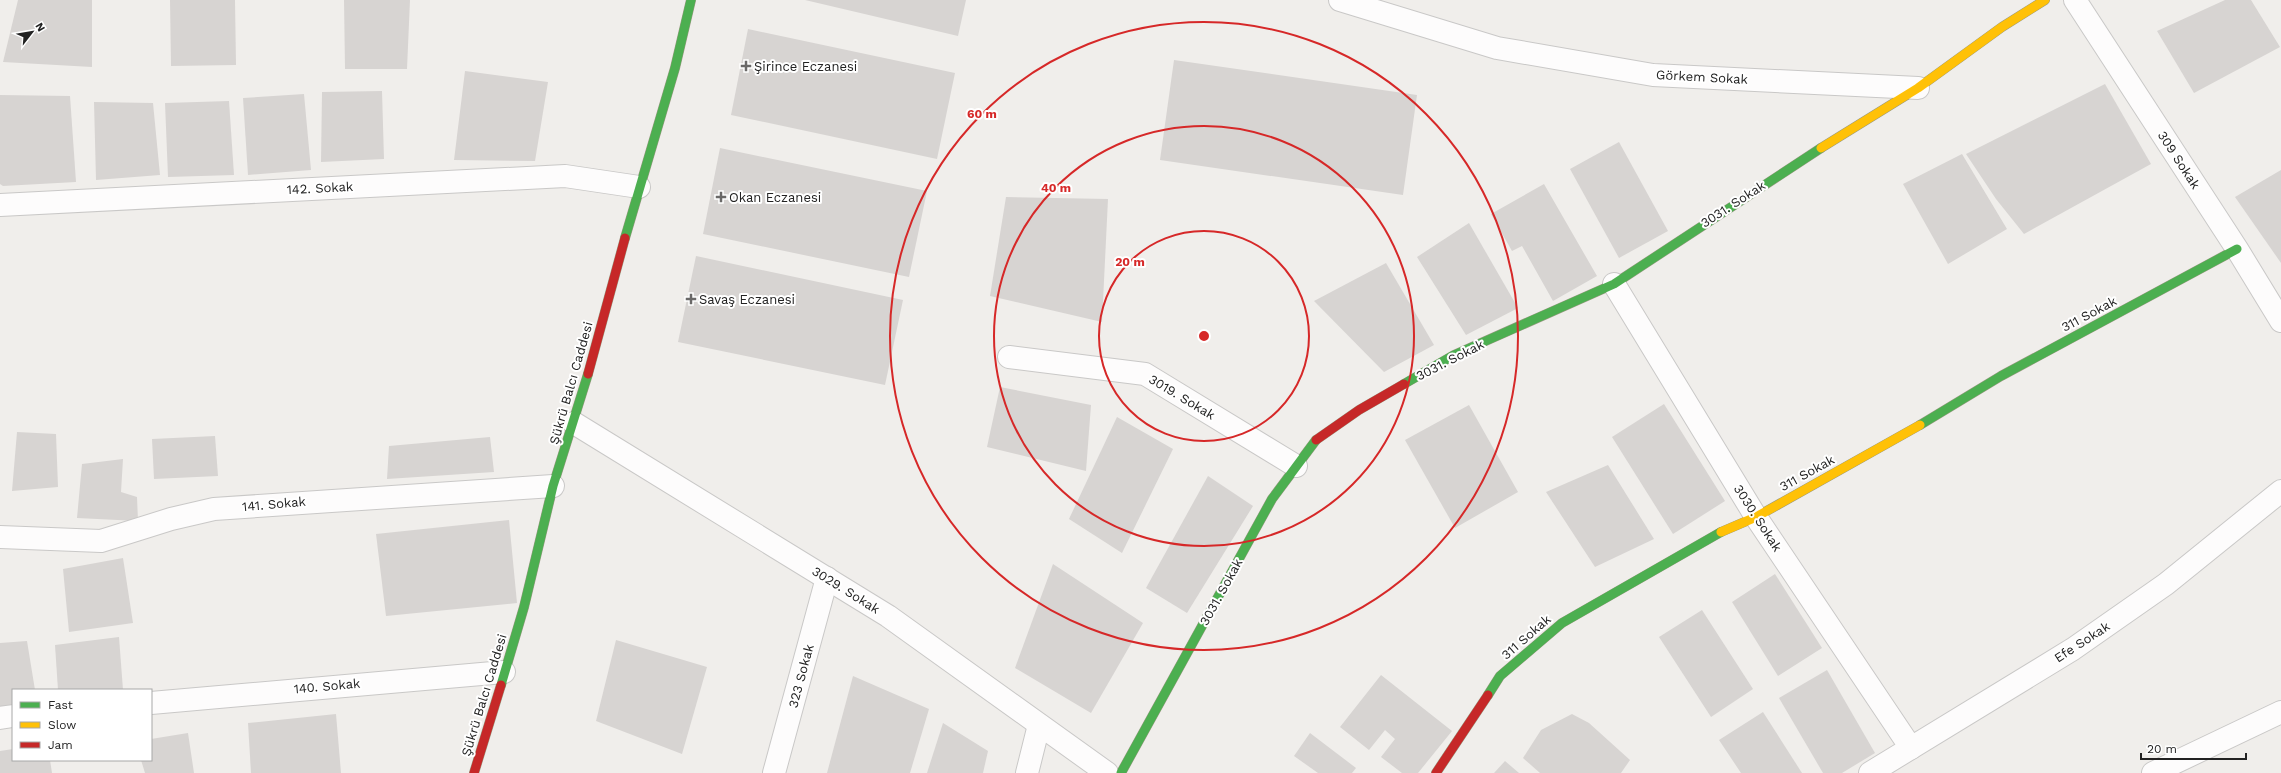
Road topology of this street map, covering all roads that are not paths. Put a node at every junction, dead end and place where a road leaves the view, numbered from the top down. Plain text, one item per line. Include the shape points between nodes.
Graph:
1 (692, 0) edge
2 (1340, 0) edge
3 (2045, 0) edge
4 (2075, 0) edge
5 (1918, 88) junction
6 (639, 187) junction
7 (0, 205) edge
8 (2237, 249) junction
9 (1614, 284) junction
10 (2281, 321) edge
11 (1009, 357) dead end
12 (574, 424) junction
13 (1296, 466) junction
14 (553, 486) junction
15 (2281, 491) edge
16 (1756, 517) junction
17 (0, 537) edge
18 (827, 578) junction
19 (504, 672) junction
20 (152, 703) edge
21 (2281, 712) edge
22 (12, 716) edge
23 (0, 718) edge
24 (1039, 725) junction
25 (1911, 748) junction
26 (474, 773) edge
27 (774, 773) edge
28 (1027, 773) edge
29 (1107, 773) edge
30 (1121, 773) edge
31 (1436, 773) edge
32 (1870, 773) edge
33 (2153, 773) edge

1 - 6 street, Şükrü Balcı Caddesi via 675,68
2 - 5 street, Görkem Sokak via 1497,48 1653,75
3 - 5 street via 2002,27
4 - 8 street, 309 Sokak
5 - 9 street, 3031. Sokak via 1786,170
6 - 7 street, 142. Sokak via 565,176
6 - 12 street, Şükrü Balcı Caddesi
8 - 10 street, 309 Sokak
8 - 16 street, 311 Sokak via 2001,376 1886,445
9 - 13 street, 3031. Sokak via 1454,355 1359,410 1316,439
9 - 16 street, 3030. Sokak
11 - 13 street, 3019. Sokak via 1145,374
12 - 14 street, Şükrü Balcı Caddesi
12 - 18 street, 3029. Sokak
13 - 30 street, 3031. Sokak via 1272,498
14 - 17 street, 141. Sokak via 214,509 171,519 101,541
14 - 19 street, Şükrü Balcı Caddesi via 524,607
15 - 25 street, Efe Sokak via 2166,584 2073,649
16 - 25 street, 3030. Sokak
16 - 31 street, 311 Sokak via 1710,537 1562,623 1500,676
18 - 24 street, 3029. Sokak via 888,616
18 - 27 street, 323 Sokak
19 - 20 street, 140. Sokak
19 - 26 street, Şükrü Balcı Caddesi
21 - 33 street
22 - 23 street
24 - 28 street
24 - 29 street, 3029. Sokak
25 - 32 street, Efe Sokak

